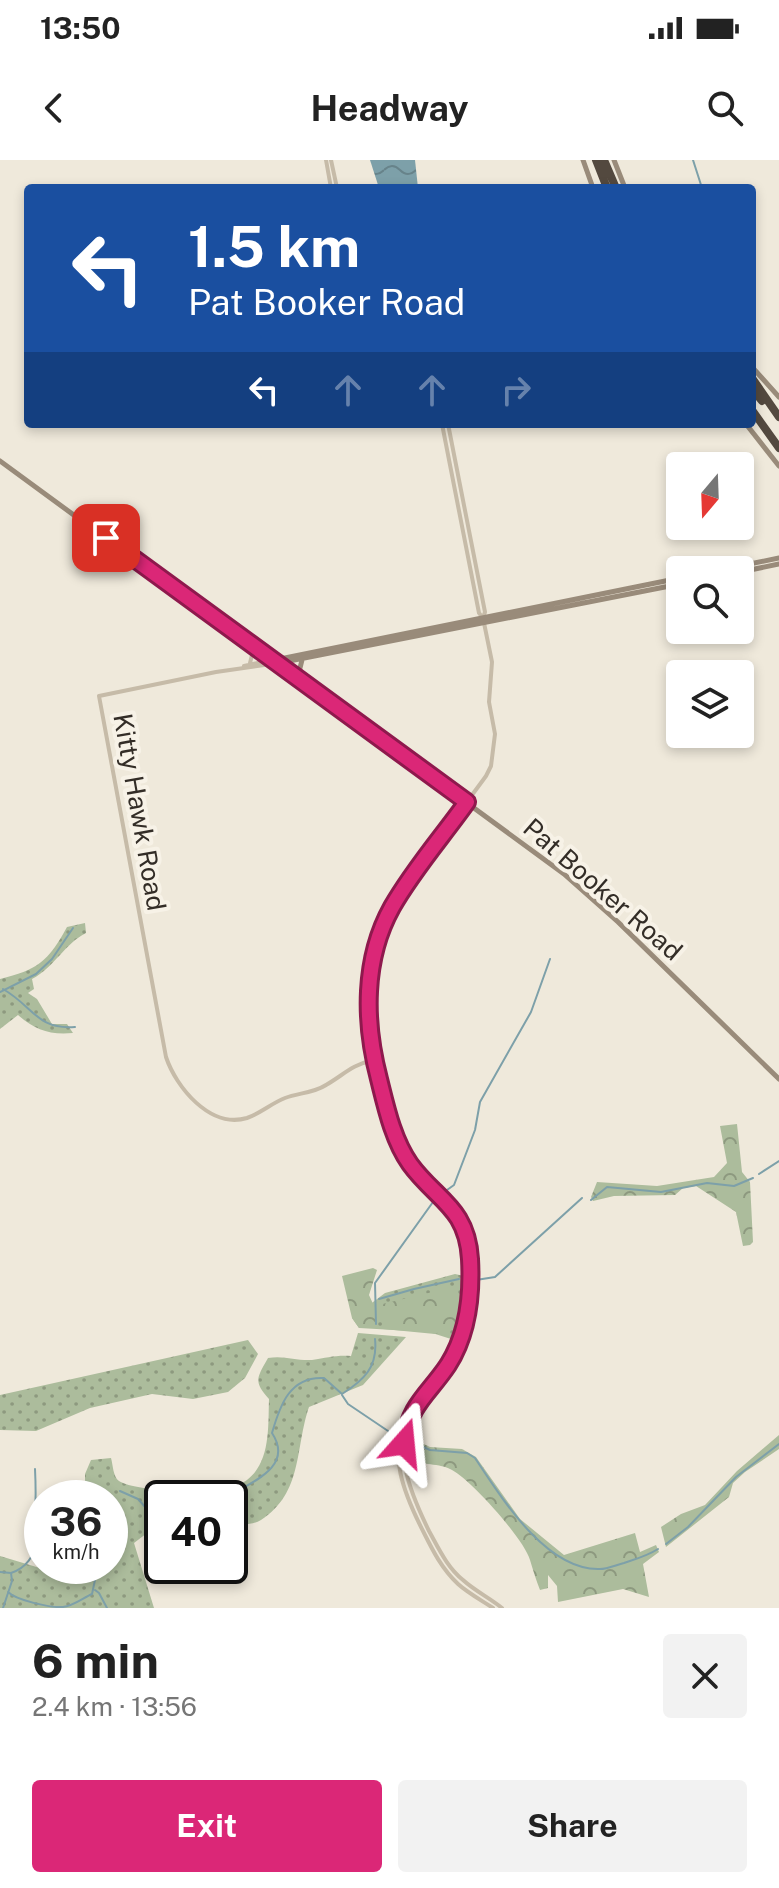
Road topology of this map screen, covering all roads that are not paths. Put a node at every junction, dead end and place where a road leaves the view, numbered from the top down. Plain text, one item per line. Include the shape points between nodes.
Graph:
1 (329, 160) edge
2 (583, 160) edge
3 (596, 160) edge
4 (604, 160) edge
5 (614, 160) edge
6 (333, 184) edge
7 (592, 184) edge
8 (605, 184) edge
9 (614, 184) edge
10 (623, 184) edge
11 (756, 371) edge
12 (756, 384) edge
13 (756, 394) edge
14 (779, 397) edge
15 (756, 416) edge
16 (779, 417) edge
17 (779, 424) edge
18 (446, 428) edge
19 (749, 428) edge
20 (779, 448) edge
21 (0, 461) edge
22 (779, 466) edge
23 (779, 561) edge
24 (754, 565) edge
25 (754, 568) edge
26 (666, 584) edge
27 (484, 620) junction
28 (248, 641) junction
29 (339, 649) junction
30 (304, 658) junction
31 (276, 662) junction
32 (250, 663) junction
33 (238, 668) junction
34 (302, 681) junction
35 (467, 802) junction
36 (374, 1060) junction
37 (779, 1079) edge
38 (469, 1272) junction
39 (493, 1608) edge
40 (502, 1608) edge

1 - 6 street
2 - 7 main road
3 - 8 highway
4 - 9 highway
5 - 10 main road
11 - 14 main road
12 - 16 highway
13 - 17 highway
15 - 20 highway
18 - 27 street
19 - 22 main road
21 - 28 main road, Pat Booker Road
23 - 24 main road
23 - 25 main road
26 - 27 main road, Kitty Hawk Road
27 - 29 main road, Kitty Hawk Road
27 - 35 street via 492,662 494,748 491,766
28 - 31 main road, Pat Booker Road
28 - 32 street
29 - 30 main road, Kitty Hawk Road
29 - 31 main road, Kitty Hawk Road
30 - 31 main road, Kitty Hawk Road
30 - 34 main road via 299,667
31 - 32 street, Kitty Hawk Road
31 - 33 street, Kitty Hawk Road
31 - 34 main road, Pat Booker Road
32 - 33 street, Kitty Hawk Road
33 - 36 street, Kitty Hawk Road via 99,696 166,1057 179,1086 229,1119 248,1117 325,1086 359,1063
34 - 35 main road, Pat Booker Road
35 - 36 street via 393,906 381,932 368,999
35 - 37 main road, Pat Booker Road via 581,889
36 - 38 street via 403,1153 463,1227
38 - 39 street via 453,1342 402,1421 398,1467 439,1562 459,1585
38 - 40 street via 462,1335 446,1368 411,1414 404,1466 409,1488 444,1559

